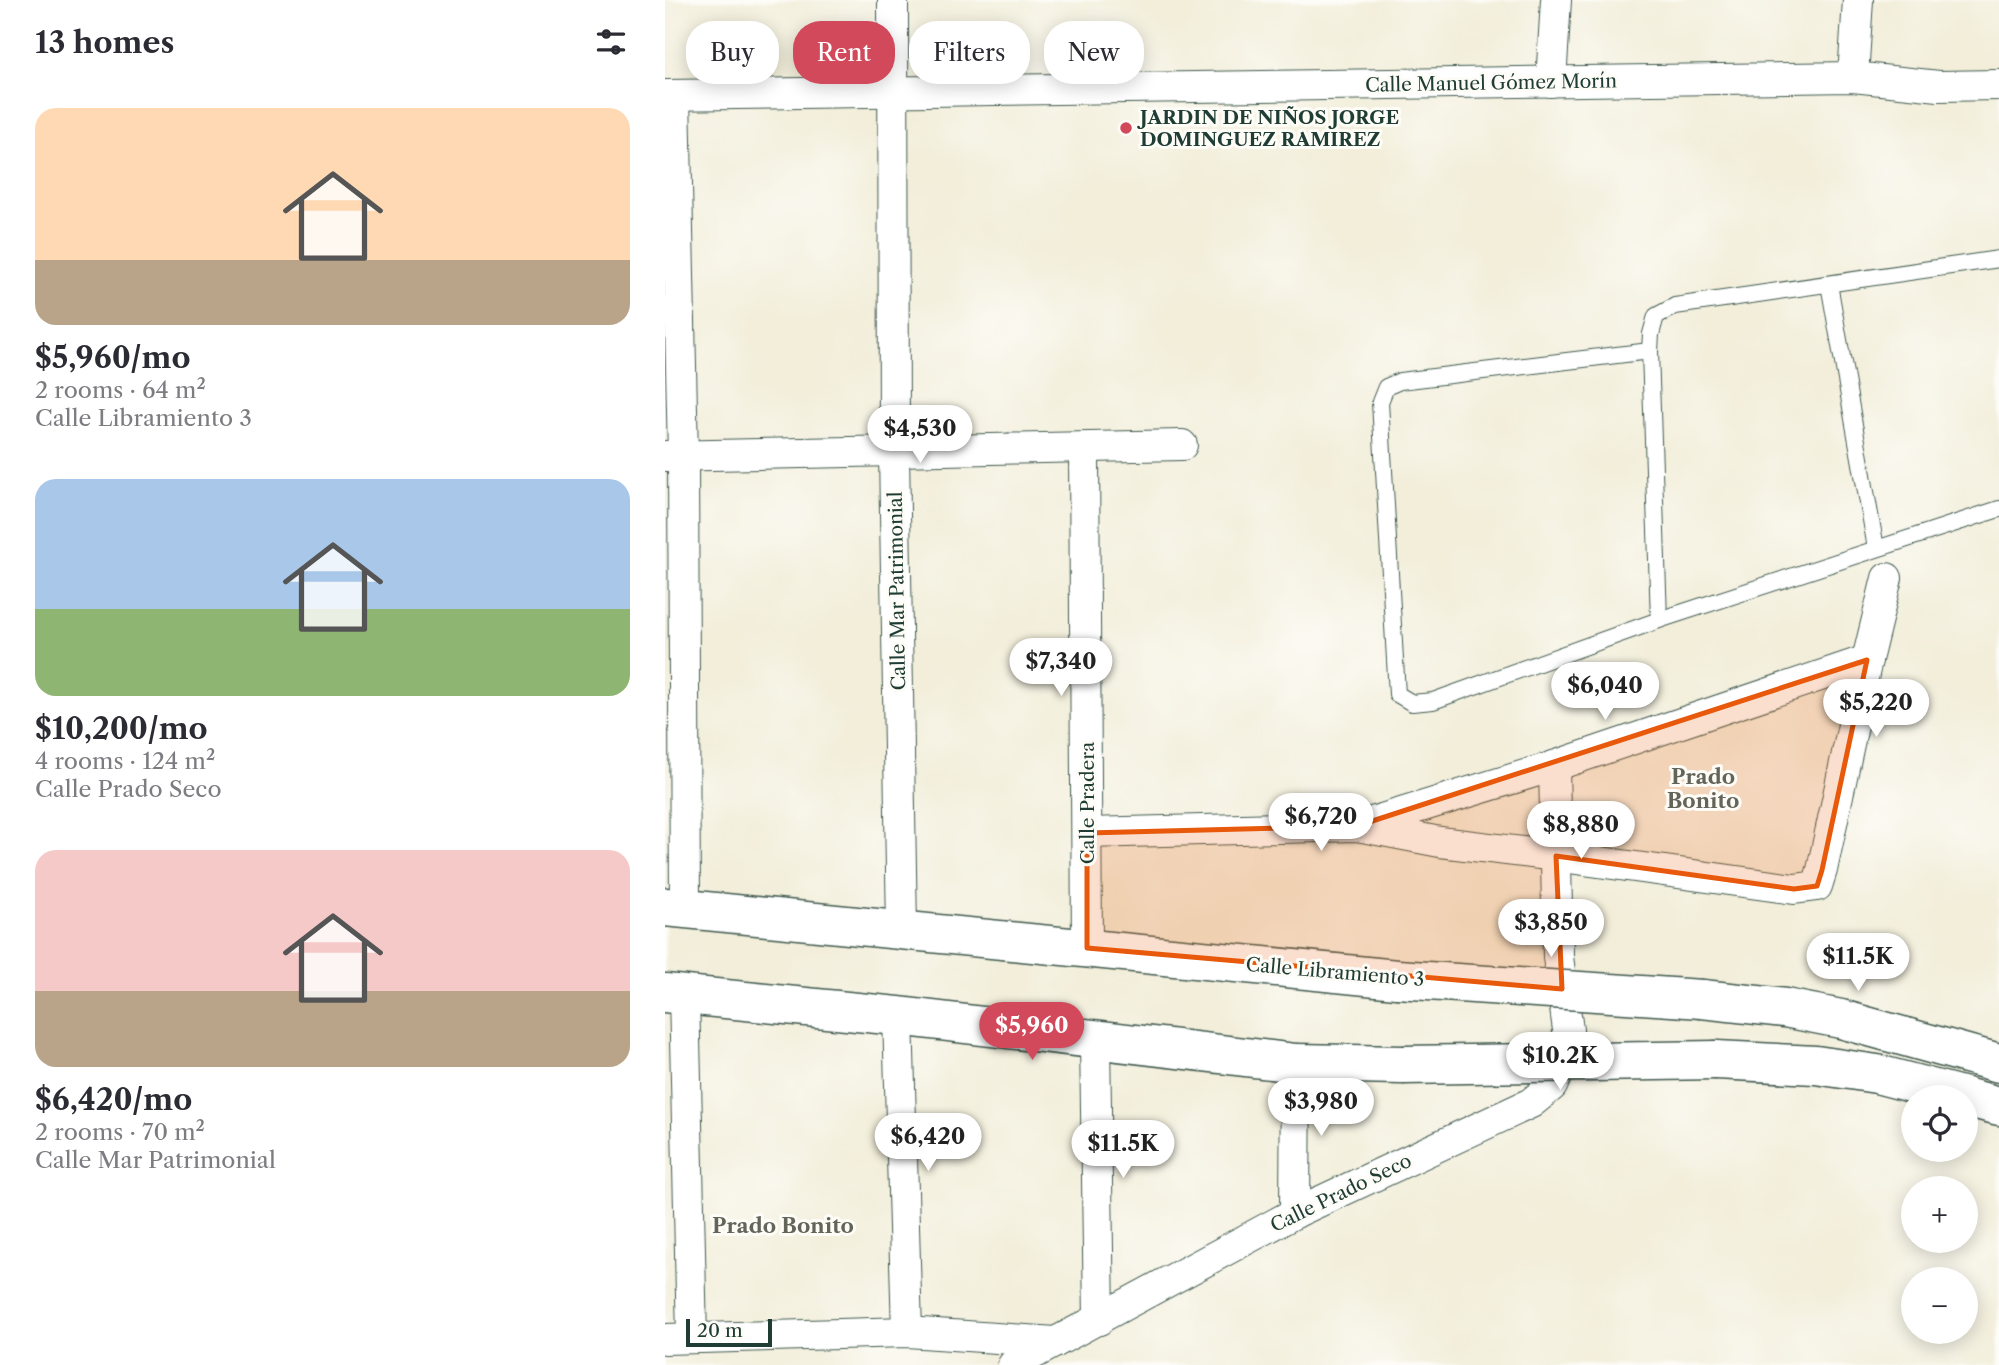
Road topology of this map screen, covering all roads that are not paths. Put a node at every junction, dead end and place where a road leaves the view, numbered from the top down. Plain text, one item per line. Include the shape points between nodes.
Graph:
1 (893, 0) edge
2 (1556, 0) edge
3 (1859, 0) edge
4 (1853, 77) junction
5 (1551, 82) junction
6 (1999, 85) edge
7 (893, 90) junction
8 (670, 95) edge
9 (1999, 259) edge
10 (1829, 284) junction
11 (1650, 351) junction
12 (1182, 445) dead end
13 (1084, 449) junction
14 (894, 453) junction
15 (674, 456) edge
16 (1999, 509) edge
17 (1876, 548) junction
18 (1887, 578) dead end
19 (1659, 621) junction
20 (1867, 660) junction
21 (1555, 766) junction
22 (1357, 827) junction
23 (1087, 833) junction
24 (1556, 856) junction
25 (675, 908) edge
26 (902, 930) junction
27 (1087, 948) junction
28 (675, 994) edge
29 (898, 1016) junction
30 (1095, 1040) junction
31 (1296, 1063) junction
32 (1999, 1063) edge
33 (1919, 1085) edge
34 (1978, 1100) edge
35 (1999, 1106) edge
36 (1295, 1213) junction
37 (1099, 1320) junction
38 (907, 1332) junction
39 (678, 1338) edge
40 (1056, 1342) junction
41 (1013, 1365) edge

1 - 7 street, Calle Mar Patrimonial
2 - 5 street
3 - 4 street
4 - 5 street, Calle Manuel Gómez Morín
4 - 6 street, Calle Manuel Gómez Morín via 1939,86
5 - 7 street, Calle Manuel Gómez Morín
7 - 8 street, Calle Manuel Gómez Morín
7 - 14 street, Calle Mar Patrimonial
8 - 15 street
9 - 10 lane
10 - 11 lane via 1675,306 1656,316
10 - 17 lane
11 - 19 lane
11 - 19 lane via 1400,381 1386,387 1380,402 1397,694 1412,703 1433,701
12 - 13 street
13 - 14 street
13 - 23 street, Calle Pradera
14 - 15 street
14 - 26 street, Calle Mar Patrimonial
15 - 25 street
16 - 17 lane
17 - 19 lane
18 - 20 street
20 - 21 street
20 - 24 street via 1817,886 1794,889
21 - 22 street
21 - 24 street, Calle Prado Seco
22 - 23 street
22 - 24 street
23 - 27 street, Calle Pradera
24 - 36 street, Calle Prado Seco via 1558,957 1569,1031 1566,1055 1552,1086 1531,1103
25 - 26 street, Calle Libramiento 3
26 - 27 street, Calle Libramiento 3
27 - 32 street, Calle Libramiento 3, bridge via 1397,979 1785,1008
28 - 29 street
28 - 39 street
29 - 30 street
29 - 38 street
30 - 31 street
30 - 37 street
31 - 33 street, bridge via 1716,1060 1816,1065
31 - 36 street
34 - 35 street
36 - 37 street, Calle Prado Seco
37 - 40 street, Calle Prado Seco
38 - 39 street
38 - 40 street
40 - 41 street, Calle Prado Seco

